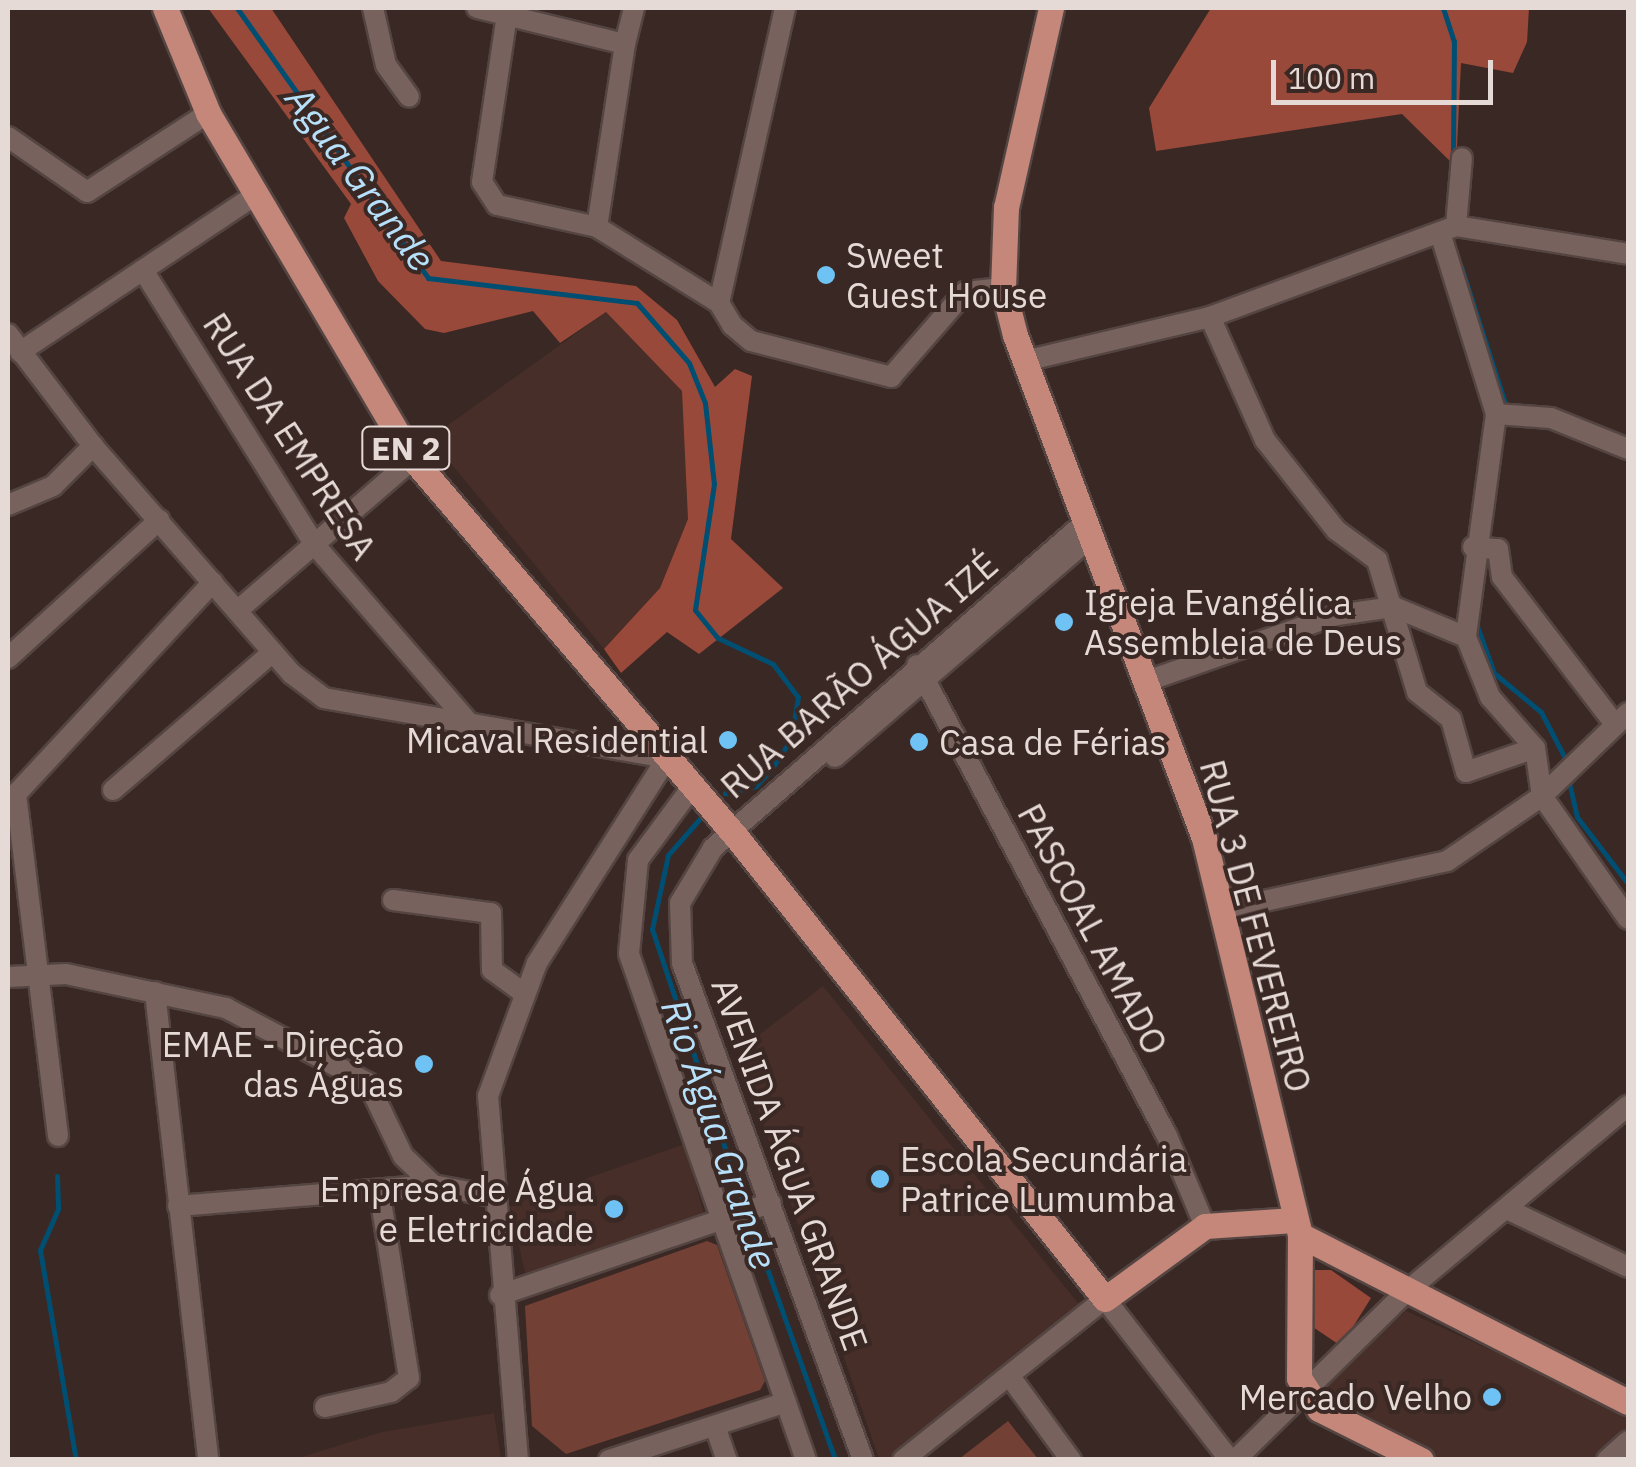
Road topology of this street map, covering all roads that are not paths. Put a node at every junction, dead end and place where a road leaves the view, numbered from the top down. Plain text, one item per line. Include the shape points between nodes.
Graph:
1 (165, 8) edge
2 (373, 8) edge
3 (478, 8) edge
4 (634, 8) edge
5 (785, 8) edge
6 (1052, 8) edge
7 (507, 11) edge
8 (625, 44) junction
9 (409, 97) dead end
10 (208, 113) junction
11 (8, 137) edge
12 (1462, 158) dead end
13 (255, 195) junction
14 (597, 227) junction
15 (1449, 231) junction
16 (1628, 254) edge
17 (143, 270) junction
18 (1003, 288) junction
19 (719, 302) junction
20 (1210, 317) junction
21 (14, 343) edge
22 (1025, 360) junction
23 (1496, 414) junction
24 (93, 446) junction
25 (1628, 449) edge
26 (412, 459) junction
27 (8, 505) edge
28 (159, 520) junction
29 (1088, 530) junction
30 (314, 544) junction
31 (1473, 547) junction
32 (213, 582) junction
33 (1394, 606) junction
34 (237, 611) junction
35 (1466, 636) junction
36 (273, 652) junction
37 (8, 658) edge
38 (920, 673) junction
39 (1147, 681) junction
40 (1621, 718) edge
41 (468, 723) junction
42 (1535, 748) junction
43 (667, 758) junction
44 (692, 787) junction
45 (113, 790) dead end
46 (1542, 796) junction
47 (735, 835) junction
48 (686, 888) joint
49 (393, 900) dead end
50 (1223, 910) junction
51 (1628, 919) edge
52 (37, 974) junction
53 (8, 977) edge
54 (156, 992) junction
55 (525, 994) junction
56 (1628, 1106) edge
57 (58, 1136) dead end
58 (433, 1185) junction
59 (380, 1194) junction
60 (491, 1196) junction
61 (178, 1206) junction
62 (765, 1206) junction
63 (1509, 1210) junction
64 (730, 1218) junction
65 (1205, 1226) junction
66 (1297, 1228) junction
67 (1628, 1267) edge
68 (1406, 1292) junction
69 (500, 1295) junction
70 (1106, 1299) junction
71 (1012, 1378) junction
72 (1305, 1394) junction
73 (786, 1402) junction
74 (1628, 1402) edge
75 (325, 1407) dead end
76 (715, 1426) junction
77 (1628, 1441) edge
78 (928, 1452) edge
79 (208, 1460) edge
80 (518, 1460) edge
81 (609, 1460) edge
82 (728, 1460) edge
83 (806, 1460) edge
84 (863, 1460) edge
85 (903, 1460) edge
86 (1071, 1460) edge
87 (1233, 1460) edge
88 (1421, 1460) edge
89 (1607, 1460) edge

1 - 10 main road, EN 2
2 - 9 street via 386,65
3 - 7 street
4 - 8 street
5 - 19 street
6 - 18 main road, RUA 3 DE FEVEREIRO via 1006,207
7 - 8 street
7 - 14 street via 482,182 497,205
8 - 14 street
10 - 11 street via 87,192
10 - 13 main road, EN 2
12 - 15 street
13 - 17 street
13 - 26 main road, EN 2
14 - 19 street
15 - 16 street
15 - 20 street
15 - 23 street
17 - 21 street
17 - 30 street, RUA DA EMPRESA
18 - 19 street via 965,292 891,378 751,341
18 - 22 main road, RUA 3 DE FEVEREIRO
20 - 22 street
20 - 33 street via 1266,440 1336,530 1378,560
21 - 24 street
22 - 29 main road, RUA 3 DE FEVEREIRO
23 - 25 street via 1551,418
23 - 31 street
24 - 27 street via 52,486
24 - 28 street
26 - 30 street
26 - 43 main road, EN 2
28 - 32 street
28 - 37 street
29 - 38 street, RUA BARÃO ÁGUA IZÉ
29 - 39 main road, RUA 3 DE FEVEREIRO
30 - 34 street
30 - 41 street, RUA DA EMPRESA
31 - 35 street
31 - 40 street via 1498,549 1502,577
32 - 34 street
32 - 52 street via 16,794
33 - 35 street
33 - 39 street via 1337,615
33 - 42 street via 1417,692 1451,719 1466,772
34 - 36 street
35 - 42 street via 1490,697
36 - 41 street via 324,698
36 - 45 street
38 - 47 street, RUA BARÃO ÁGUA IZÉ
38 - 65 street, PASCOAL AMADO via 1166,1136
39 - 50 main road, RUA 3 DE FEVEREIRO
40 - 46 street
41 - 43 street
42 - 46 street
43 - 44 main road, EN 2
43 - 55 street via 642,786
44 - 47 main road, EN 2
44 - 64 street via 638,860 626,935
46 - 50 street via 1447,862
46 - 51 street
47 - 48 street, RUA BARÃO ÁGUA IZÉ
47 - 70 main road
48 - 62 street, AVENIDA ÁGUA GRANDE via 676,922 682,963
49 - 55 street via 491,913 492,970
50 - 66 main road, RUA 3 DE FEVEREIRO
52 - 53 street
52 - 54 street
52 - 57 street
54 - 58 street via 226,1008 368,1083 403,1156
54 - 61 street
55 - 60 street via 485,1112
56 - 63 street
58 - 59 street
58 - 60 street
59 - 61 street
59 - 75 street via 409,1378 391,1392
60 - 69 street
61 - 79 street
62 - 64 street
62 - 84 street, AVENIDA ÁGUA GRANDE
63 - 67 street
63 - 68 street
64 - 69 street
64 - 73 street
65 - 66 main road
65 - 70 main road
66 - 68 main road
66 - 72 main road, RUA 3 DE FEVEREIRO via 1296,1359
68 - 72 street
68 - 74 main road
69 - 80 street
70 - 71 street
70 - 87 street
71 - 78 street
71 - 86 street
72 - 87 street
72 - 88 main road
73 - 76 street
73 - 83 street
76 - 81 street
76 - 82 street
77 - 89 street
78 - 85 street

